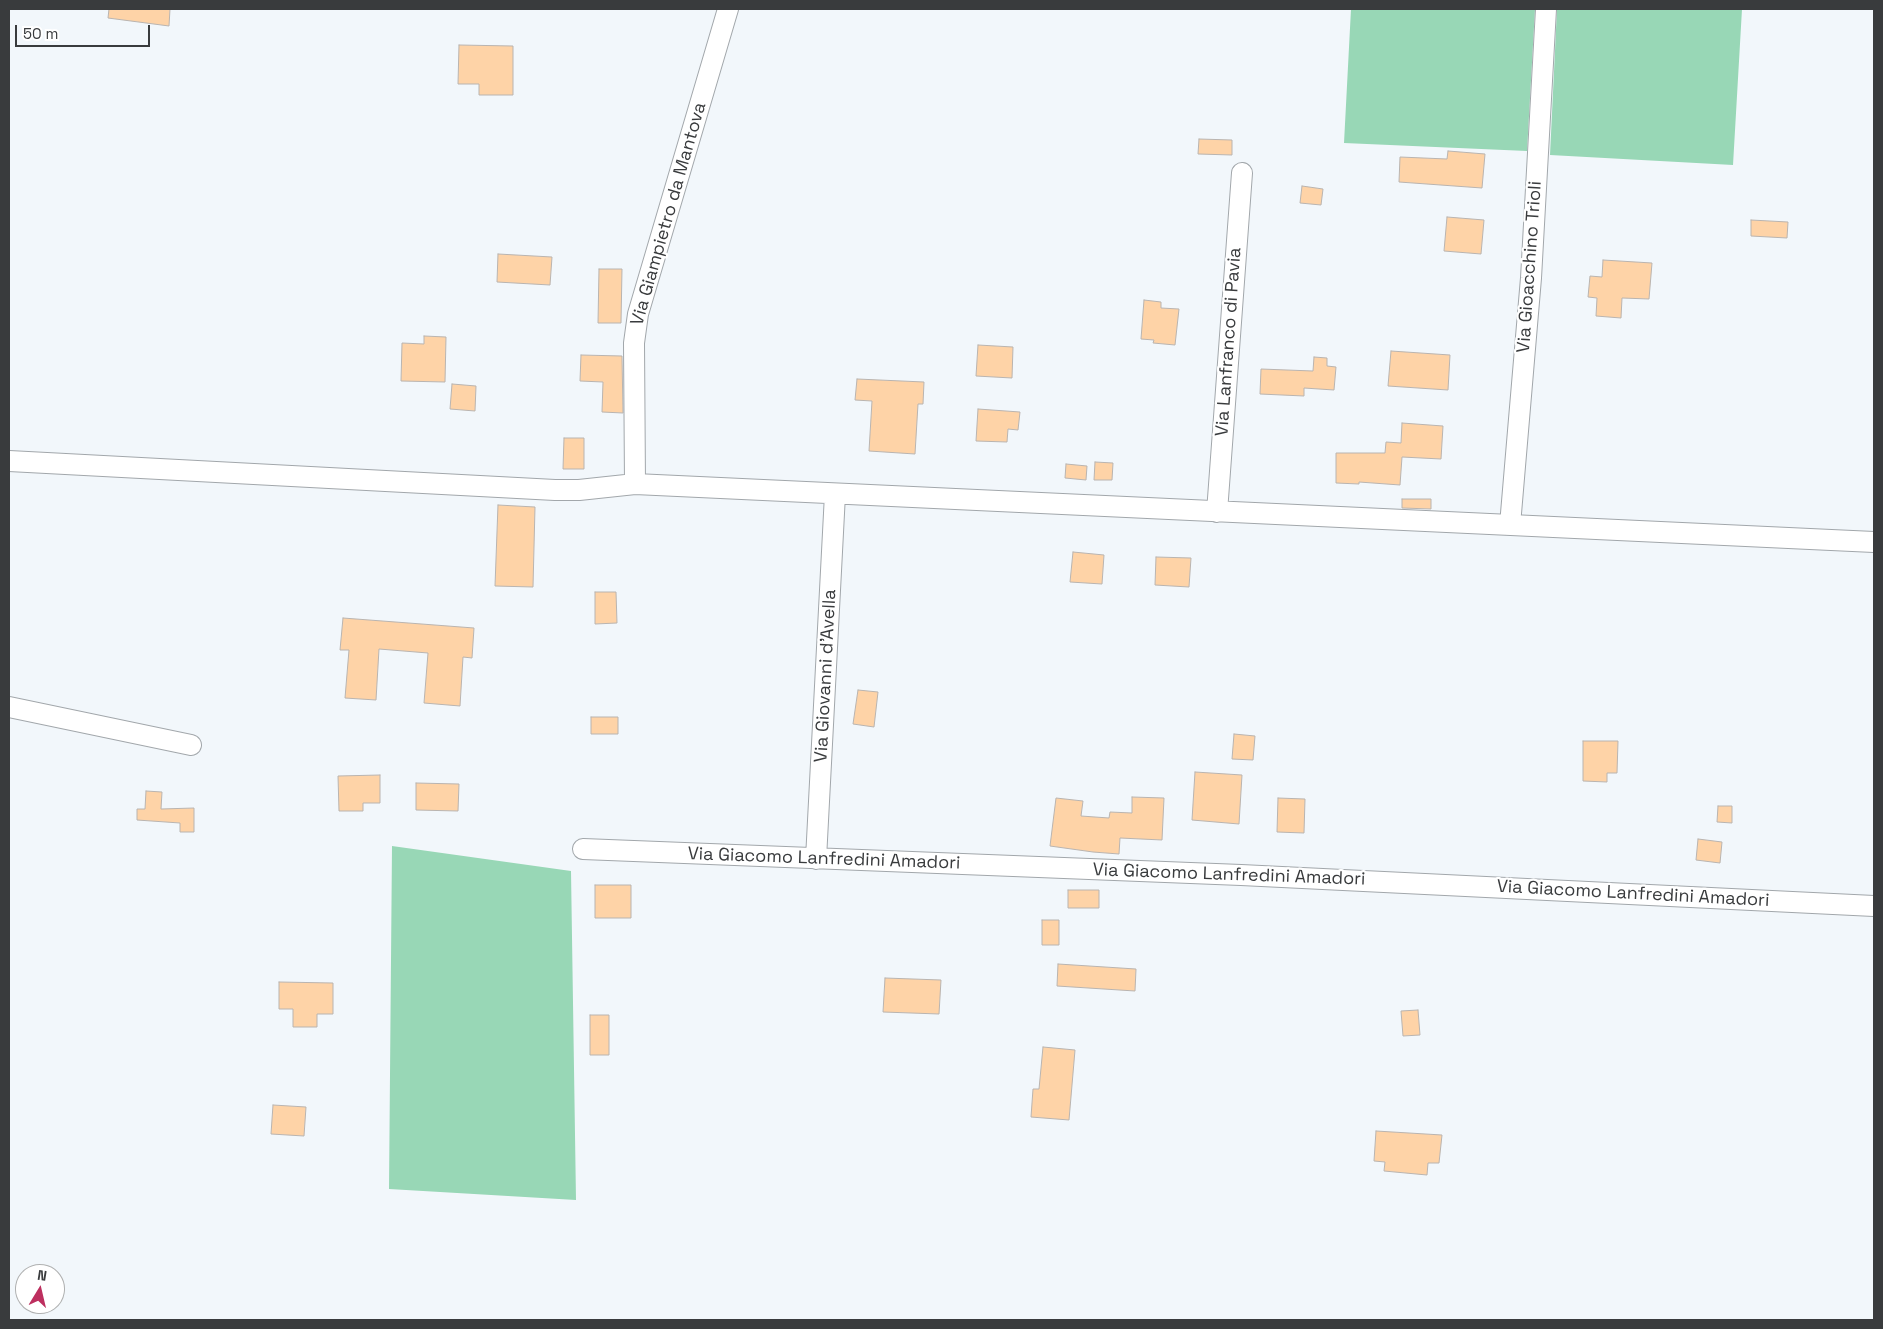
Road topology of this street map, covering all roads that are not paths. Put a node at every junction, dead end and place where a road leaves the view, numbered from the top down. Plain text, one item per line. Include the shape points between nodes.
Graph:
1 (728, 9) edge
2 (1546, 9) edge
3 (1242, 173) dead end
4 (9, 461) edge
5 (635, 484) junction
6 (835, 494) junction
7 (1217, 512) junction
8 (1510, 525) junction
9 (1874, 542) edge
10 (9, 707) edge
11 (190, 745) dead end
12 (583, 849) dead end
13 (816, 859) junction
14 (1874, 906) edge

1 - 5 street, Via Giampietro da Mantova via 638,314 634,343
2 - 8 street, Via Gioacchino Trioli via 1531,278
3 - 7 street, Via Lanfranco di Pavia
4 - 5 street via 555,490
5 - 6 street
6 - 7 street
6 - 13 street, Via Giovanni d'Avella
7 - 8 street
8 - 9 street
10 - 11 street
12 - 13 street, Via Giacomo Lanfredini Amadori
13 - 14 street, Via Giacomo Lanfredini Amadori via 1241,875

